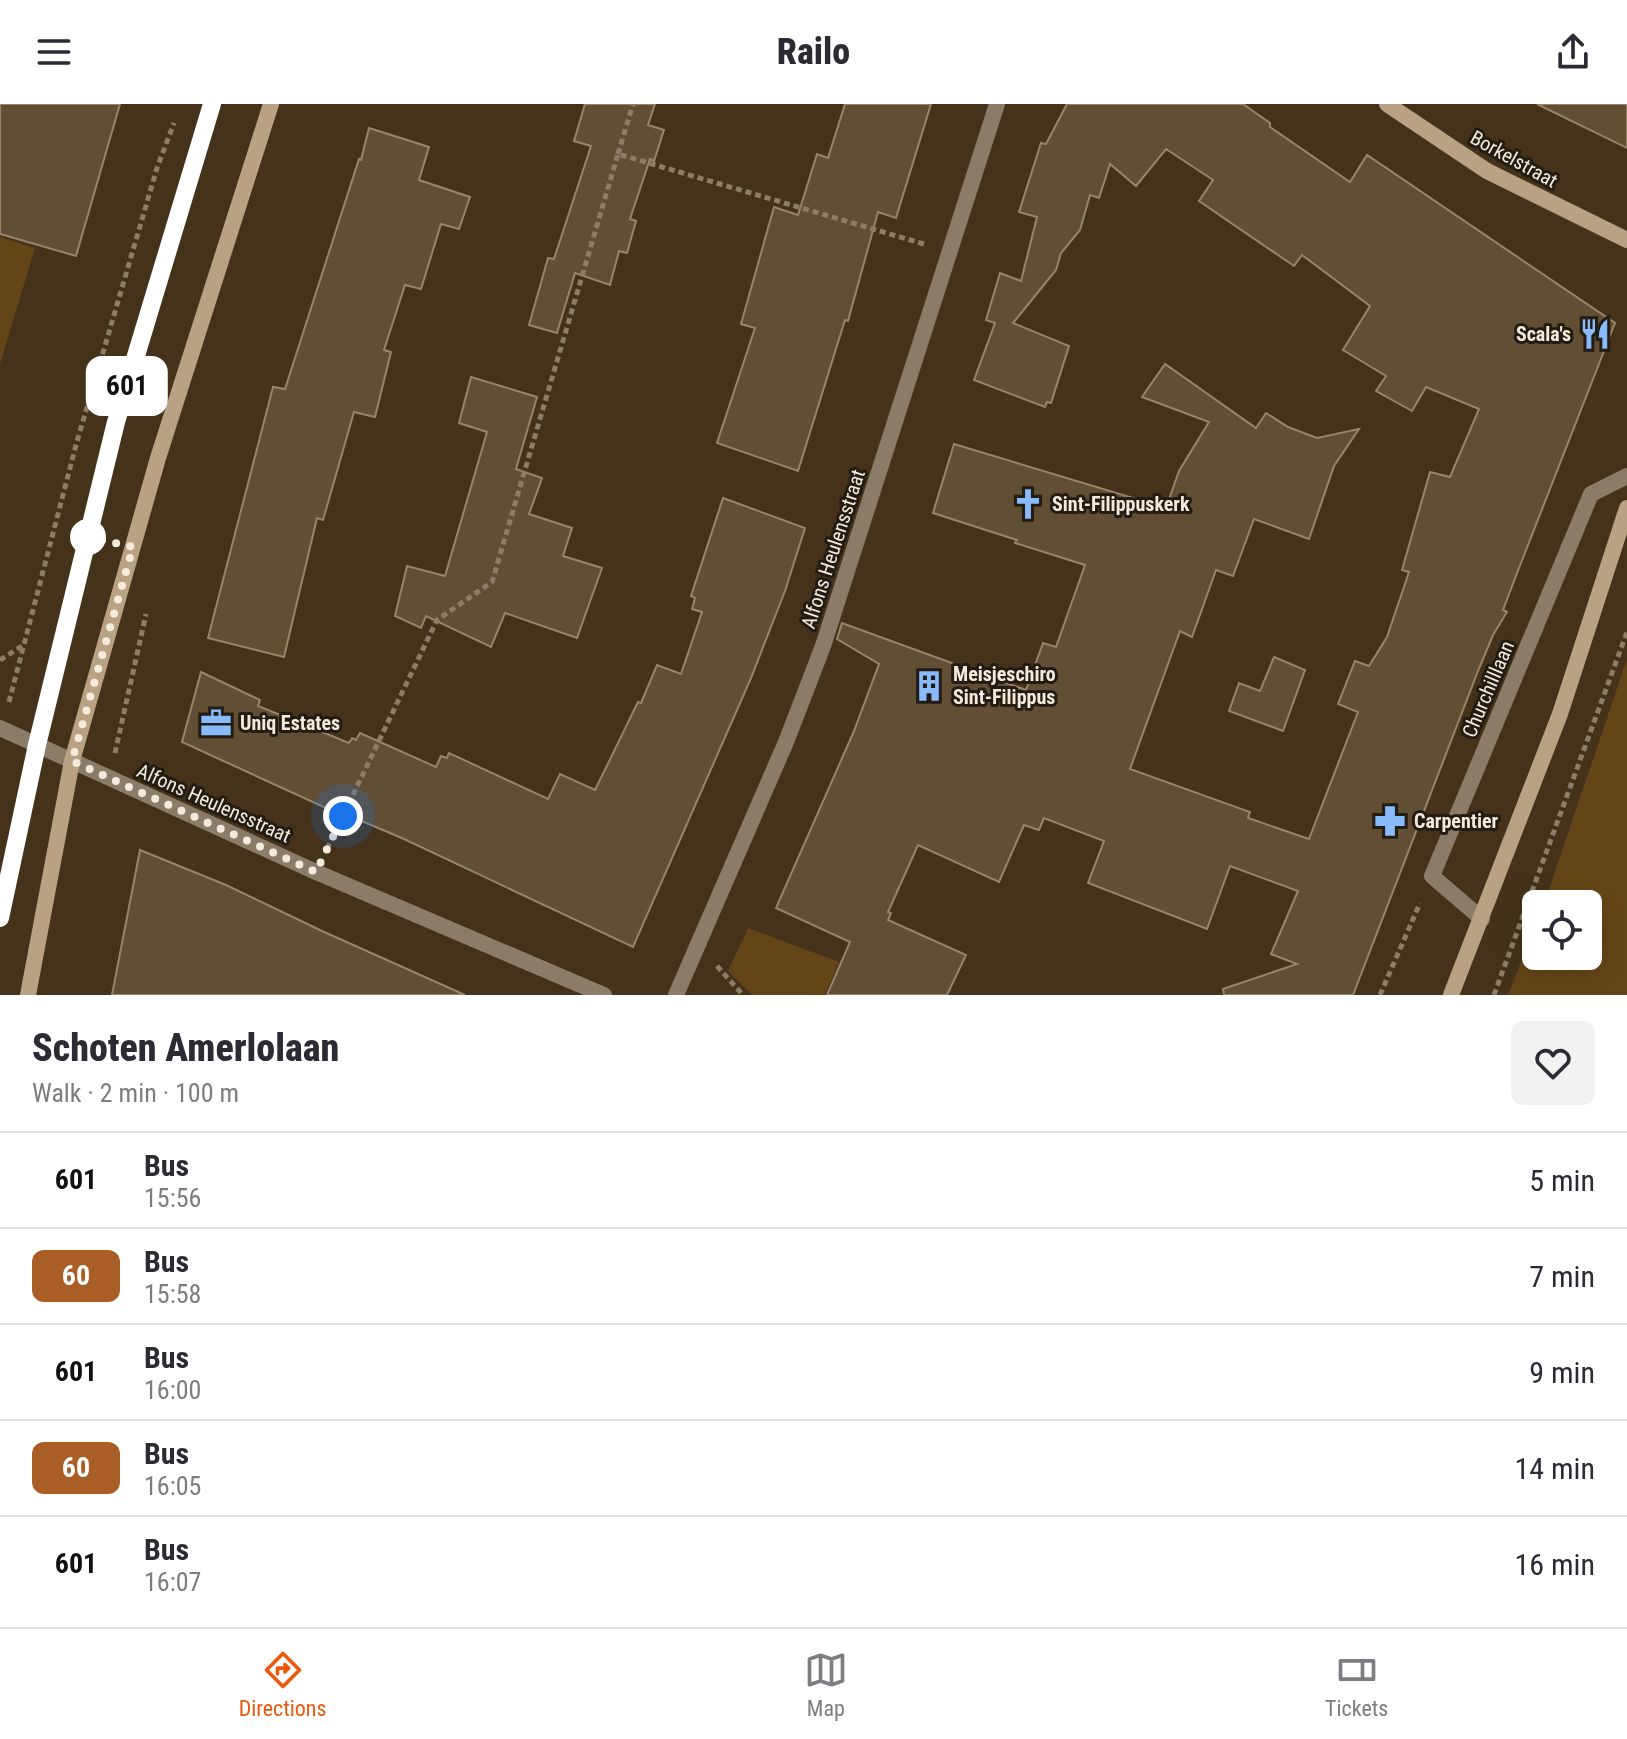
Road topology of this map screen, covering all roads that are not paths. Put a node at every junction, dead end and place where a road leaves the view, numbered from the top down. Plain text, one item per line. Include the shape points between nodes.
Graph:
1 (212, 104) edge
2 (271, 104) edge
3 (997, 104) edge
4 (1387, 104) edge
5 (1627, 240) edge
6 (1627, 476) edge
7 (1627, 508) edge
8 (0, 728) edge
9 (37, 745) junction
10 (72, 761) junction
11 (0, 918) edge
12 (1482, 919) junction
13 (28, 995) edge
14 (604, 995) edge
15 (676, 995) edge
16 (1451, 995) edge

1 - 9 main road via 116,422
2 - 10 main road via 158,458
3 - 15 street, Alfons Heulensstraat via 823,646
4 - 5 main road, Borkelstraat via 1487,171
6 - 12 street, Churchilllaan via 1591,494 1432,876
7 - 12 main road via 1560,714
8 - 9 street, Alfons Heulensstraat
9 - 10 street, Alfons Heulensstraat
9 - 11 main road
10 - 13 main road
10 - 14 street, Alfons Heulensstraat
12 - 16 main road

